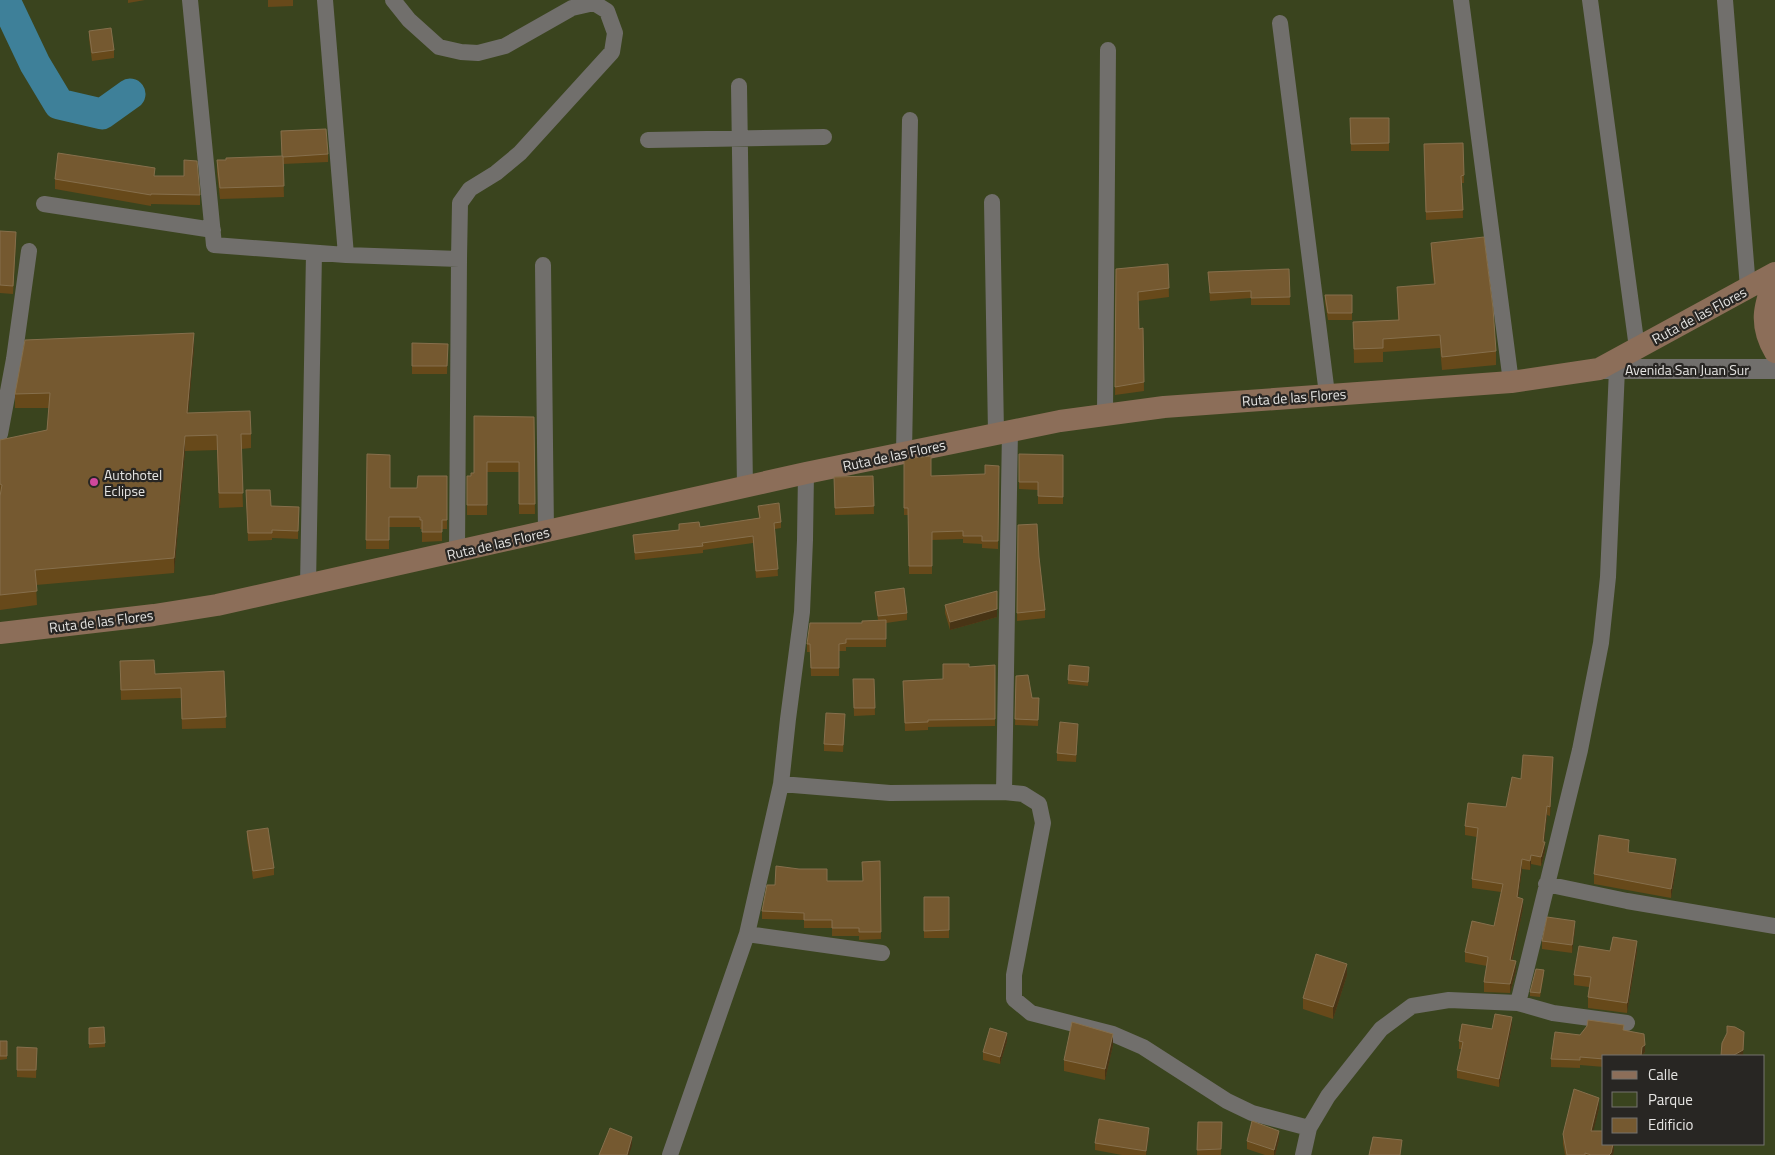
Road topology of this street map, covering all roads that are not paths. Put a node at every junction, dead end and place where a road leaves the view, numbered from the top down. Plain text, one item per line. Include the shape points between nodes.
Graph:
1 (190, 0) edge
2 (325, 0) edge
3 (393, 0) edge
4 (1462, 0) edge
5 (1590, 0) edge
6 (1725, 0) edge
7 (1280, 23) dead end
8 (1108, 50) dead end
9 (739, 86) dead end
10 (910, 120) dead end
11 (824, 137) dead end
12 (740, 138) junction
13 (648, 140) dead end
14 (992, 202) dead end
15 (44, 204) dead end
16 (213, 230) junction
17 (29, 251) dead end
18 (314, 253) junction
19 (346, 255) junction
20 (459, 259) junction
21 (542, 265) dead end
22 (1775, 274) edge
23 (1748, 288) junction
24 (1637, 348) junction
25 (1775, 352) edge
26 (1608, 369) junction
27 (1775, 369) edge
28 (1512, 382) junction
29 (1327, 394) junction
30 (1105, 414) junction
31 (1003, 432) junction
32 (0, 434) edge
33 (904, 452) junction
34 (806, 473) junction
35 (745, 487) junction
36 (546, 532) junction
37 (457, 552) junction
38 (308, 585) junction
39 (0, 633) edge
40 (781, 784) junction
41 (1004, 792) junction
42 (1546, 884) junction
43 (1775, 926) edge
44 (747, 934) junction
45 (882, 953) dead end
46 (1518, 1003) junction
47 (1627, 1023) dead end
48 (1309, 1128) junction
49 (670, 1155) edge
50 (1302, 1155) edge

1 - 16 street
2 - 19 street
3 - 20 street via 409,20 439,47 461,52 478,54 505,46 572,8 594,3 607,11 615,33 612,52 520,153 470,189 460,203
4 - 28 street
5 - 24 street
6 - 23 street
7 - 29 street
8 - 30 street
9 - 12 street
10 - 33 street
11 - 12 street
12 - 13 street
12 - 35 street
14 - 31 street
15 - 16 street
16 - 18 street via 214,245
17 - 32 street
18 - 19 street
18 - 38 street
19 - 20 street
20 - 37 street
21 - 36 street
22 - 23 main road, Ruta de las Flores
22 - 25 main road via 1764,308 1765,330
23 - 24 main road, Ruta de las Flores
24 - 26 main road, Ruta de las Flores
26 - 27 street, Avenida San Juan Sur
26 - 28 main road, Ruta de las Flores
26 - 42 street via 1608,577 1601,643 1580,750
28 - 29 main road, Ruta de las Flores
29 - 30 main road, Ruta de las Flores
30 - 31 main road, Ruta de las Flores
31 - 33 main road, Ruta de las Flores
31 - 41 street
33 - 34 main road, Ruta de las Flores
34 - 35 main road, Ruta de las Flores
34 - 40 street via 802,612
35 - 36 main road, Ruta de las Flores
36 - 37 main road, Ruta de las Flores
37 - 38 main road, Ruta de las Flores
38 - 39 main road, Ruta de las Flores via 154,615
40 - 41 street via 890,793
40 - 44 street
41 - 48 street via 1023,794 1039,804 1043,823 1014,975 1014,999 1031,1013 1113,1034 1143,1047 1227,1101 1252,1113
42 - 43 street
42 - 46 street
44 - 45 street
44 - 49 street
46 - 47 street via 1552,1013
46 - 48 street via 1449,1000 1412,1006 1381,1029 1328,1096
48 - 50 street

